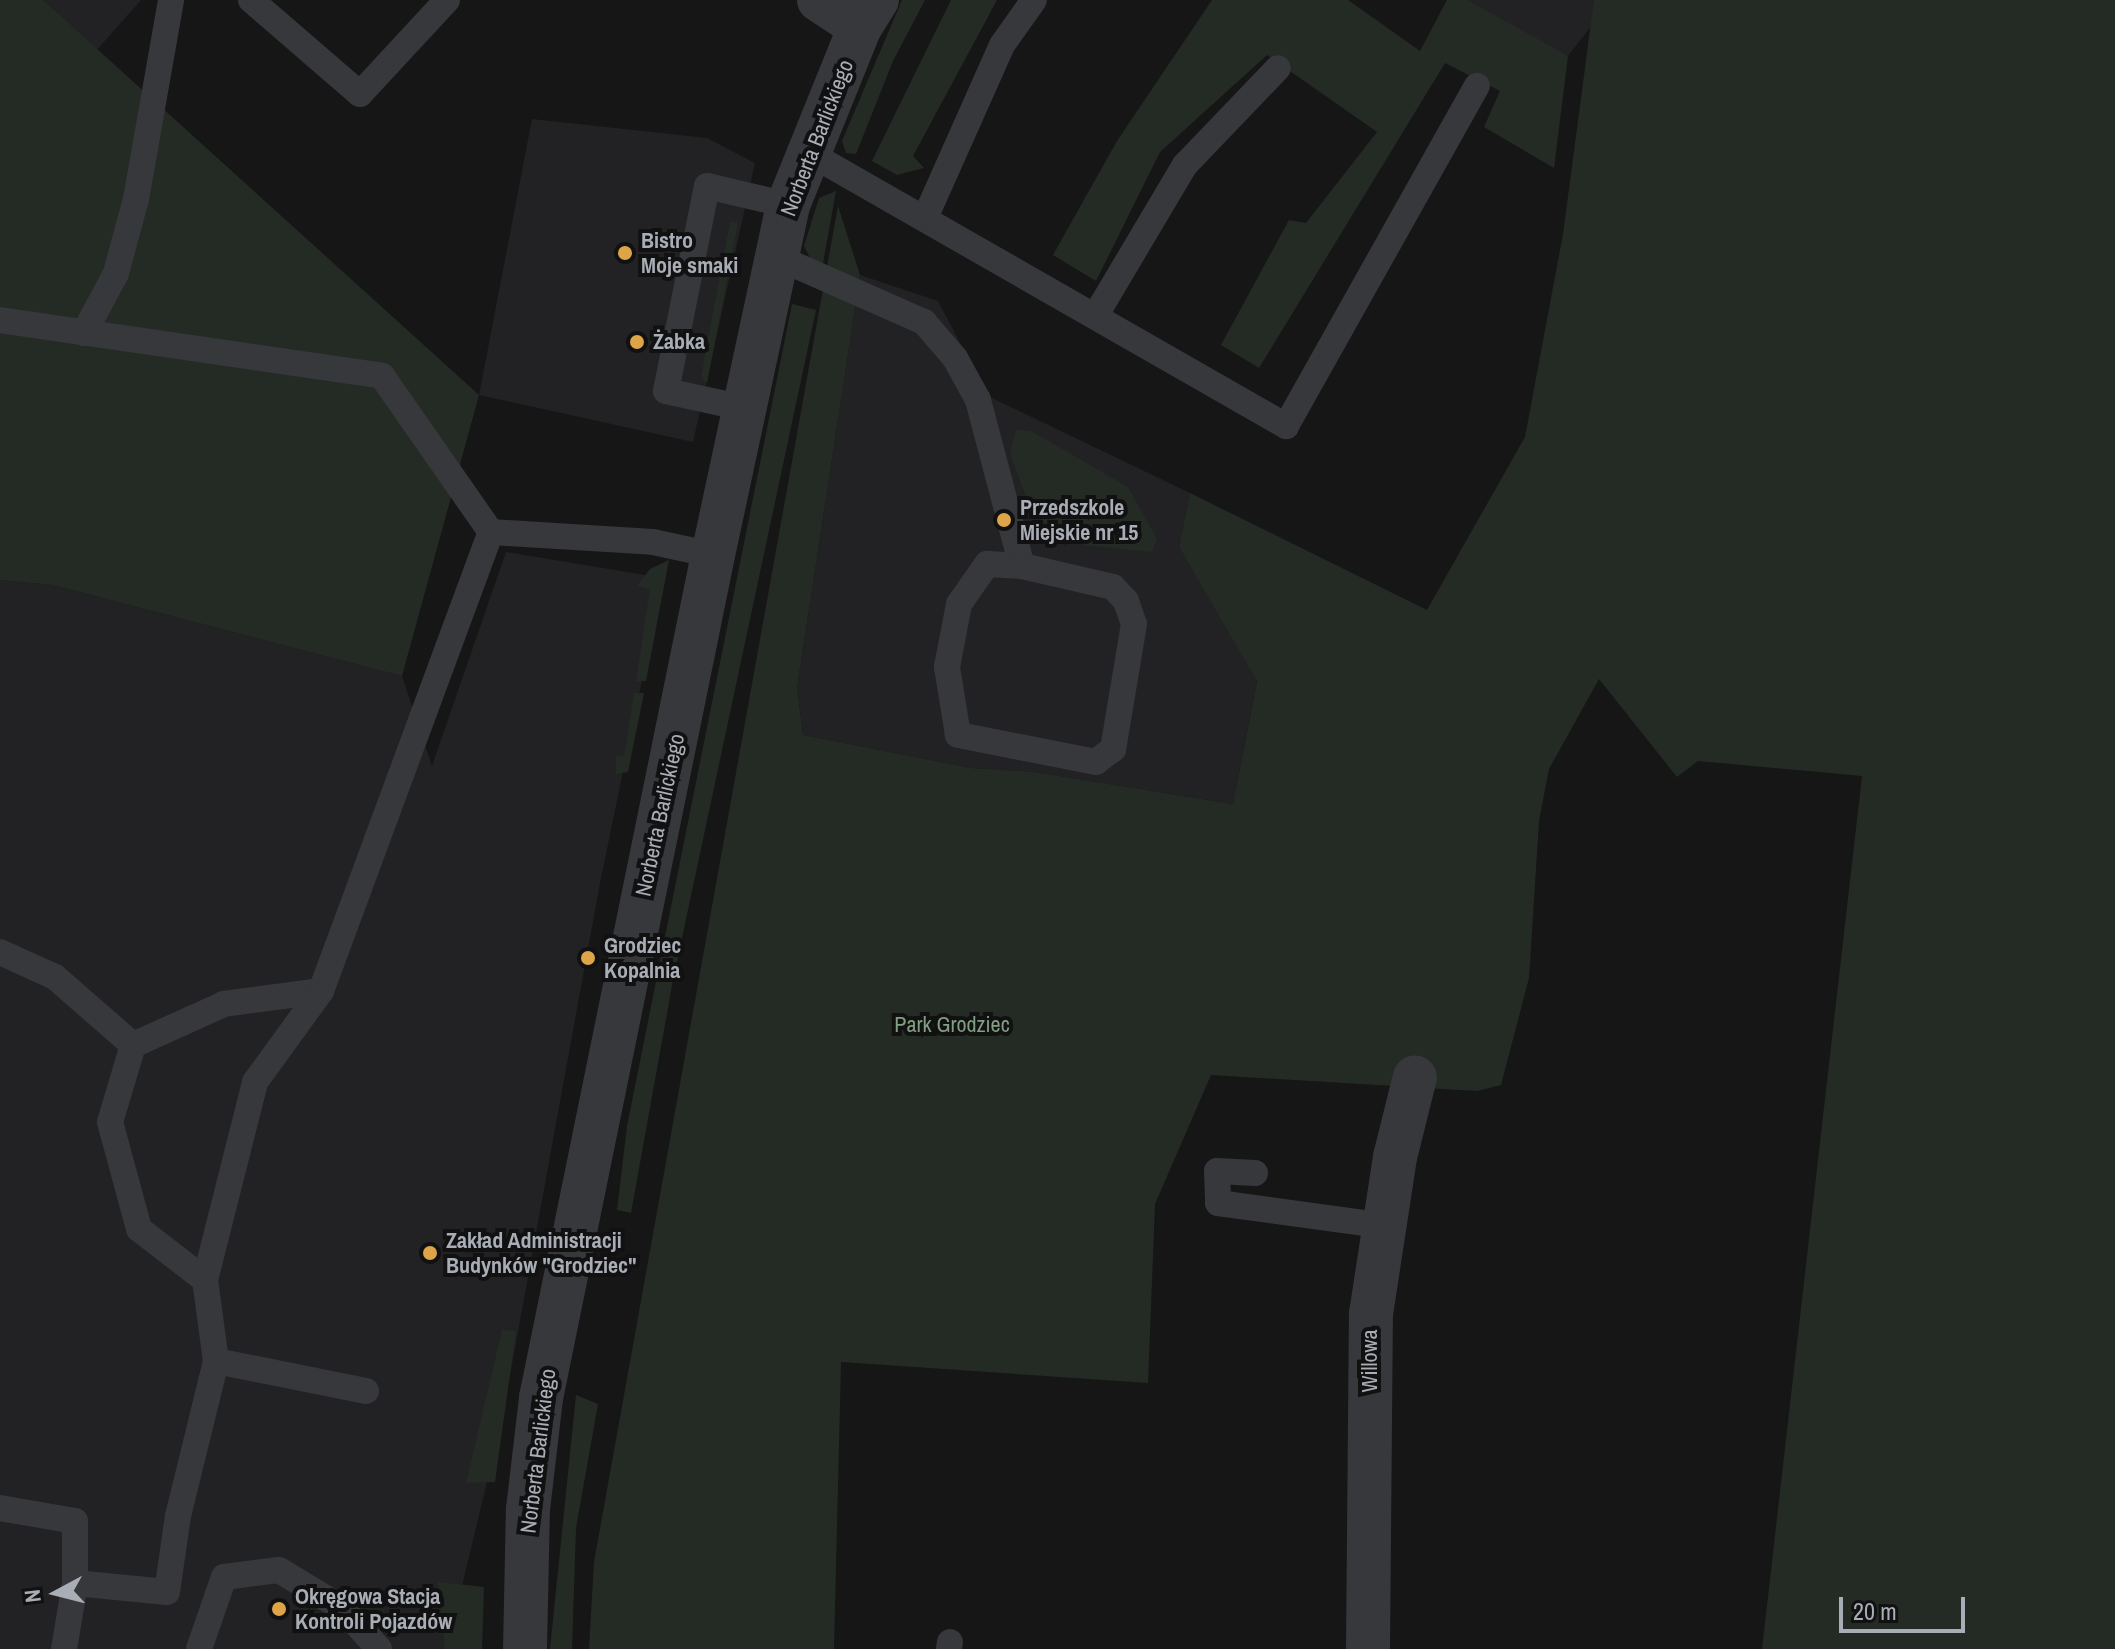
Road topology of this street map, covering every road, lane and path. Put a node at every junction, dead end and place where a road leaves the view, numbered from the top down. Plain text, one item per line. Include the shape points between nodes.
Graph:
1 (171, 0) edge
2 (251, 0) edge
3 (447, 0) edge
4 (819, 0) edge
5 (1034, 0) edge
6 (869, 14) edge
7 (1278, 68) dead end
8 (1477, 86) dead end
9 (809, 153) junction
10 (788, 205) junction
11 (925, 218) junction
12 (777, 257) junction
13 (1097, 313) junction
14 (0, 320) edge
15 (84, 333) junction
16 (744, 408) junction
17 (491, 532) junction
18 (713, 555) junction
19 (1022, 566) junction
20 (0, 952) edge
21 (321, 991) junction
22 (133, 1045) junction
23 (1415, 1077) dead end
24 (1255, 1173) dead end
25 (1385, 1226) junction
26 (205, 1280) junction
27 (216, 1361) junction
28 (366, 1391) dead end
29 (0, 1508) edge
30 (75, 1583) junction
31 (64, 1649) edge
32 (199, 1649) edge
33 (379, 1649) edge
34 (525, 1649) edge
35 (1368, 1649) edge

1 - 15 lane via 136,199 116,273
2 - 3 lane via 360,94
4 - 6 street
5 - 11 lane via 1002,45
6 - 9 street, Norberta Barlickiego
7 - 13 lane via 1185,165
8 - 13 lane via 1286,426
9 - 10 street, Norberta Barlickiego
9 - 11 lane
10 - 12 street, Norberta Barlickiego
10 - 16 lane via 707,186 666,391
11 - 13 lane
12 - 16 street, Norberta Barlickiego
12 - 19 lane via 924,322 955,358 978,400
14 - 15 lane
15 - 17 lane via 382,376
16 - 18 street, Norberta Barlickiego
17 - 18 lane via 653,542
17 - 21 lane
18 - 34 street, Norberta Barlickiego via 541,1398 528,1509
19 - 19 lane via 1113,587 1130,612 1134,624 1113,749 1096,762 958,735 947,667 959,604 987,564
20 - 22 lane via 55,977
21 - 22 lane via 224,1004
21 - 26 lane via 255,1082
22 - 26 lane via 110,1122 139,1229
23 - 25 street, Willowa
24 - 25 lane via 1217,1171 1218,1203
25 - 35 street, Willowa via 1371,1314
26 - 27 lane
27 - 28 lane
27 - 30 lane via 178,1516 167,1592
29 - 30 lane via 75,1521
30 - 31 lane
32 - 33 lane via 224,1577 279,1570 342,1608

